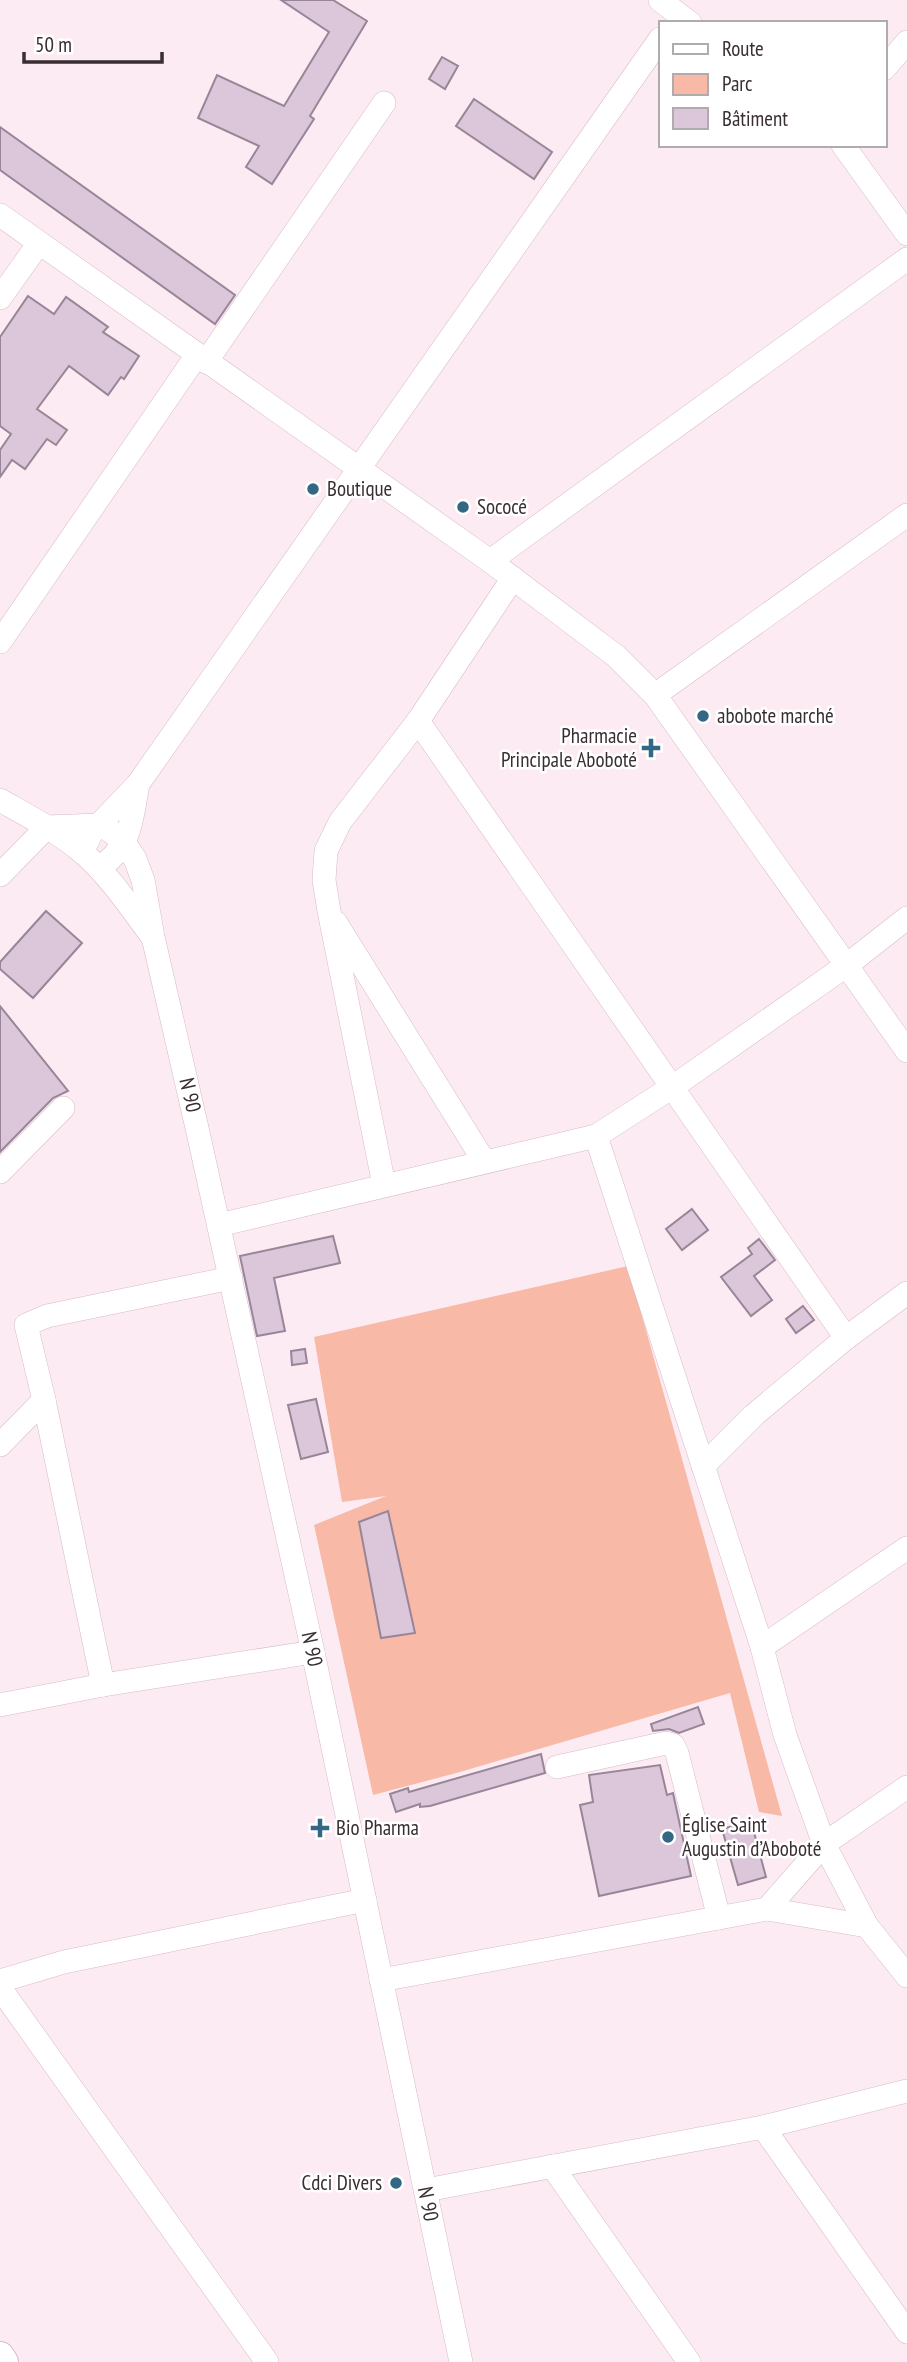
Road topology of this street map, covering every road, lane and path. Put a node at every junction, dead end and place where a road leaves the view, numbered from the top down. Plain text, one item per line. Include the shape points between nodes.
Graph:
1 (659, 40) edge
2 (907, 42) edge
3 (886, 67) edge
4 (384, 103) dead end
5 (844, 147) edge
6 (0, 215) edge
7 (907, 234) edge
8 (39, 243) junction
9 (907, 259) edge
10 (0, 298) edge
11 (202, 358) junction
12 (359, 470) junction
13 (907, 515) edge
14 (490, 561) junction
15 (513, 578) junction
16 (0, 642) edge
17 (655, 695) junction
18 (418, 721) junction
19 (138, 784) junction
20 (0, 800) edge
21 (100, 825) junction
22 (47, 827) junction
23 (125, 844) junction
24 (82, 852) junction
25 (99, 868) junction
26 (0, 875) edge
27 (329, 911) junction
28 (907, 918) edge
29 (153, 937) junction
30 (847, 965) junction
31 (907, 1051) edge
32 (674, 1086) junction
33 (63, 1108) dead end
34 (596, 1136) junction
35 (484, 1161) junction
36 (0, 1172) edge
37 (384, 1185) junction
38 (219, 1225) junction
39 (231, 1278) junction
40 (907, 1293) edge
41 (846, 1338) junction
42 (44, 1400) junction
43 (0, 1445) edge
44 (703, 1466) junction
45 (907, 1548) edge
46 (762, 1647) junction
47 (313, 1652) junction
48 (103, 1685) junction
49 (0, 1705) edge
50 (557, 1767) dead end
51 (907, 1787) edge
52 (824, 1844) junction
53 (365, 1900) junction
54 (767, 1909) junction
55 (719, 1918) junction
56 (867, 1926) junction
57 (907, 1976) edge
58 (381, 1980) junction
59 (0, 1981) edge
60 (0, 1988) edge
61 (907, 2091) edge
62 (763, 2127) junction
63 (552, 2166) junction
64 (426, 2190) junction
65 (907, 2332) edge
66 (0, 2356) edge
67 (4, 2362) edge
68 (267, 2362) edge
69 (461, 2362) edge
70 (689, 2362) edge

1 - 12 street
2 - 3 street
4 - 11 street
5 - 7 street
6 - 8 street
8 - 10 street
8 - 11 street
9 - 14 street
11 - 12 street
11 - 16 street
12 - 14 street
12 - 19 street
13 - 17 street
14 - 15 street
15 - 17 street via 616,656
15 - 18 street
17 - 30 street
18 - 27 street via 340,822 326,851
18 - 32 street
19 - 21 street
19 - 23 street
20 - 22 street, N 90
21 - 22 street
21 - 23 street, N 90
21 - 24 street
22 - 24 street, N 90
22 - 26 street
23 - 25 street
23 - 29 street, N 90 via 143,880
24 - 25 street, N 90
25 - 29 street, N 90
27 - 35 street
27 - 37 street
28 - 30 street
29 - 38 street, N 90
30 - 31 street
30 - 32 street
32 - 34 street
32 - 41 street
33 - 36 street
34 - 35 street
34 - 44 street
35 - 37 street
37 - 38 street
38 - 39 street, N 90
39 - 42 street via 47,1316 26,1325
39 - 47 street, N 90
40 - 41 street
41 - 44 street via 754,1415
42 - 43 street
42 - 48 street
44 - 46 street
45 - 46 street
46 - 52 street via 785,1735
47 - 48 street
47 - 53 street, N 90
48 - 49 street
50 - 55 street via 673,1745
51 - 52 street
52 - 54 street
52 - 56 street
53 - 58 street, N 90
53 - 59 street via 64,1962
54 - 55 street
54 - 56 street
55 - 58 street
56 - 57 street
58 - 64 street, N 90
60 - 68 street
61 - 62 street
62 - 63 street
62 - 65 street
63 - 64 street
63 - 70 street
64 - 69 street, N 90
66 - 67 main road

